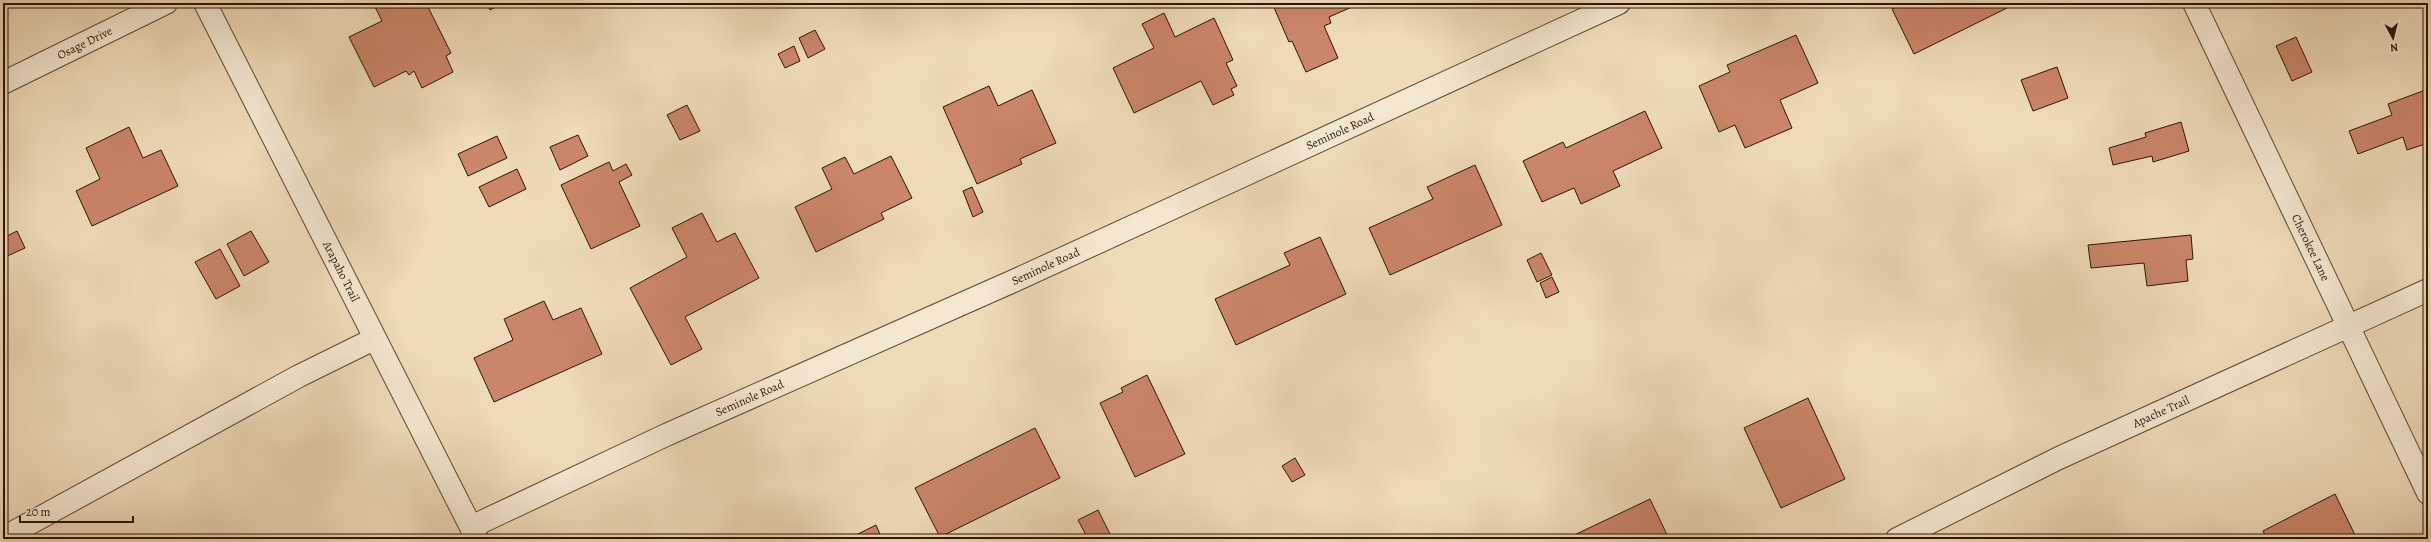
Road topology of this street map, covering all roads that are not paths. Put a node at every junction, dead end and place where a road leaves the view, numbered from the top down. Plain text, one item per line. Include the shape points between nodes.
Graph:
1 (166, 3) edge
2 (205, 3) edge
3 (1619, 3) edge
4 (2194, 3) edge
5 (3, 83) edge
6 (2428, 290) edge
7 (2348, 328) junction
8 (374, 339) junction
9 (2428, 492) edge
10 (474, 533) edge
11 (3, 538) edge
12 (1897, 539) edge

1 - 5 street, Osage Drive
2 - 8 street, Arapaho Trail
3 - 10 street, Seminole Road via 1025,275 666,435
4 - 7 street, Cherokee Lane
6 - 7 street, Apache Trail
7 - 9 street, Cherokee Lane
7 - 12 street, Apache Trail via 2059,458
8 - 10 street, Arapaho Trail
8 - 11 street via 292,380

